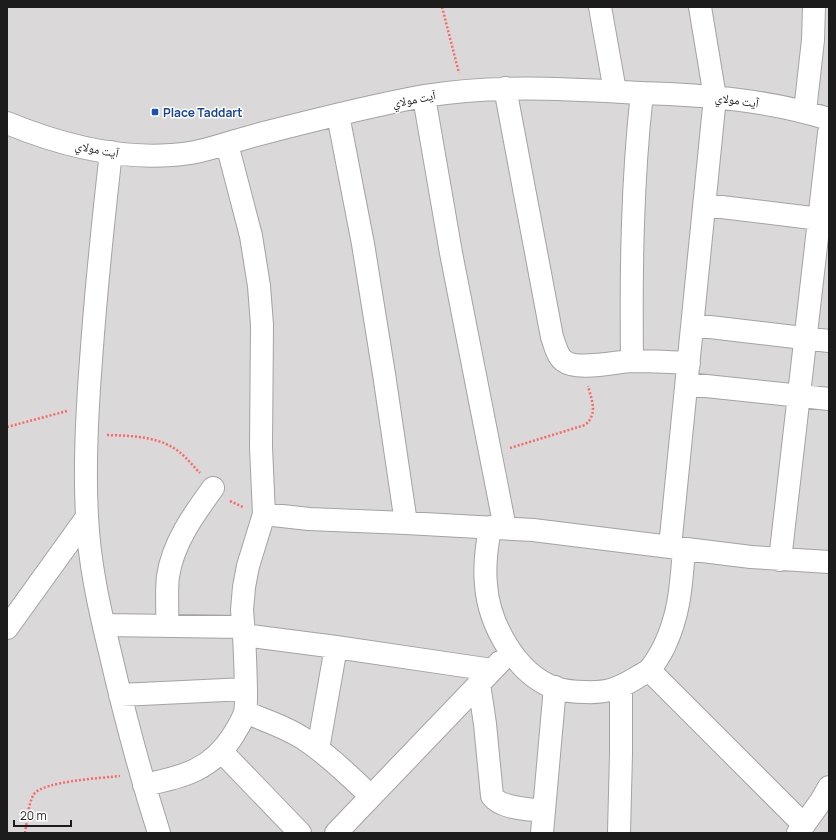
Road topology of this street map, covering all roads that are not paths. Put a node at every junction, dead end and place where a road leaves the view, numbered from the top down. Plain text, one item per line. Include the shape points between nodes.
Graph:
1 (600, 7) edge
2 (700, 7) edge
3 (814, 7) edge
4 (505, 88) junction
5 (615, 91) junction
6 (642, 92) junction
7 (424, 97) junction
8 (716, 97) junction
9 (805, 111) junction
10 (338, 114) junction
11 (829, 119) edge
12 (7, 123) edge
13 (829, 134) edge
14 (227, 144) junction
15 (111, 152) junction
16 (705, 205) junction
17 (820, 219) junction
18 (693, 325) junction
19 (804, 338) junction
20 (829, 341) edge
21 (632, 361) junction
22 (689, 363) junction
23 (687, 384) junction
24 (800, 396) junction
25 (829, 399) edge
26 (213, 488) road end
27 (264, 514) junction
28 (87, 517) junction
29 (406, 522) junction
30 (497, 528) junction
31 (677, 548) junction
32 (780, 560) junction
33 (829, 562) edge
34 (104, 625) junction
35 (168, 626) junction
36 (7, 628) edge
37 (243, 631) junction
38 (336, 647) junction
39 (510, 650) junction
40 (649, 670) junction
41 (485, 677) junction
42 (555, 687) junction
43 (621, 687) junction
44 (246, 689) junction
45 (120, 694) junction
46 (245, 712) junction
47 (318, 748) junction
48 (222, 752) junction
49 (142, 779) junction
50 (829, 787) edge
51 (371, 796) junction
52 (544, 811) junction
53 (801, 829) edge
54 (159, 833) edge
55 (300, 833) edge
56 (336, 833) edge
57 (542, 833) edge
58 (619, 833) edge

1 - 5 street
2 - 8 street
3 - 9 street
4 - 5 street, آيت مولاي
4 - 7 street, آيت مولاي via 464,90
4 - 21 street via 552,337 558,353 564,361 581,366
5 - 6 street, آيت مولاي
6 - 8 street, آيت مولاي
6 - 21 street via 634,167 631,261
7 - 10 street, آيت مولاي
7 - 30 street via 439,191 490,453
8 - 9 street, آيت مولاي
8 - 16 street
9 - 11 street, آيت مولاي
10 - 14 street, آيت مولاي
10 - 29 street via 364,252
12 - 15 street, آيت مولاي via 44,137
13 - 17 street
14 - 15 street, آيت مولاي via 172,155 141,156
14 - 27 street via 251,236 262,325 261,447
15 - 28 street via 98,264 87,408
16 - 17 street
16 - 18 street
17 - 19 street
18 - 19 street
18 - 22 street
19 - 20 street
19 - 24 street
21 - 22 street
22 - 23 street
23 - 24 street
23 - 31 street
24 - 25 street
24 - 32 street
26 - 35 street via 196,512 175,552 168,576
27 - 29 street via 309,519
27 - 37 street via 244,587
28 - 34 street via 95,586
28 - 36 street
29 - 30 street
30 - 31 street
30 - 39 street via 486,559 486,585 490,610
31 - 32 street
31 - 40 street via 679,600 671,631
32 - 33 street
34 - 35 street
34 - 45 street
35 - 37 street
37 - 38 street
37 - 44 street
38 - 41 street
38 - 47 street
39 - 41 street
39 - 42 street via 522,666
40 - 43 street
40 - 53 street
41 - 51 street
41 - 52 street via 485,724 492,796 495,801 505,806
42 - 43 street via 576,692 601,693
42 - 52 street
43 - 58 street
44 - 45 street
44 - 46 street
45 - 49 street
46 - 47 street via 293,733
46 - 48 street via 241,723
47 - 51 street
48 - 49 street via 186,775
48 - 55 street
49 - 54 street
50 - 53 street
51 - 56 street
52 - 57 street

